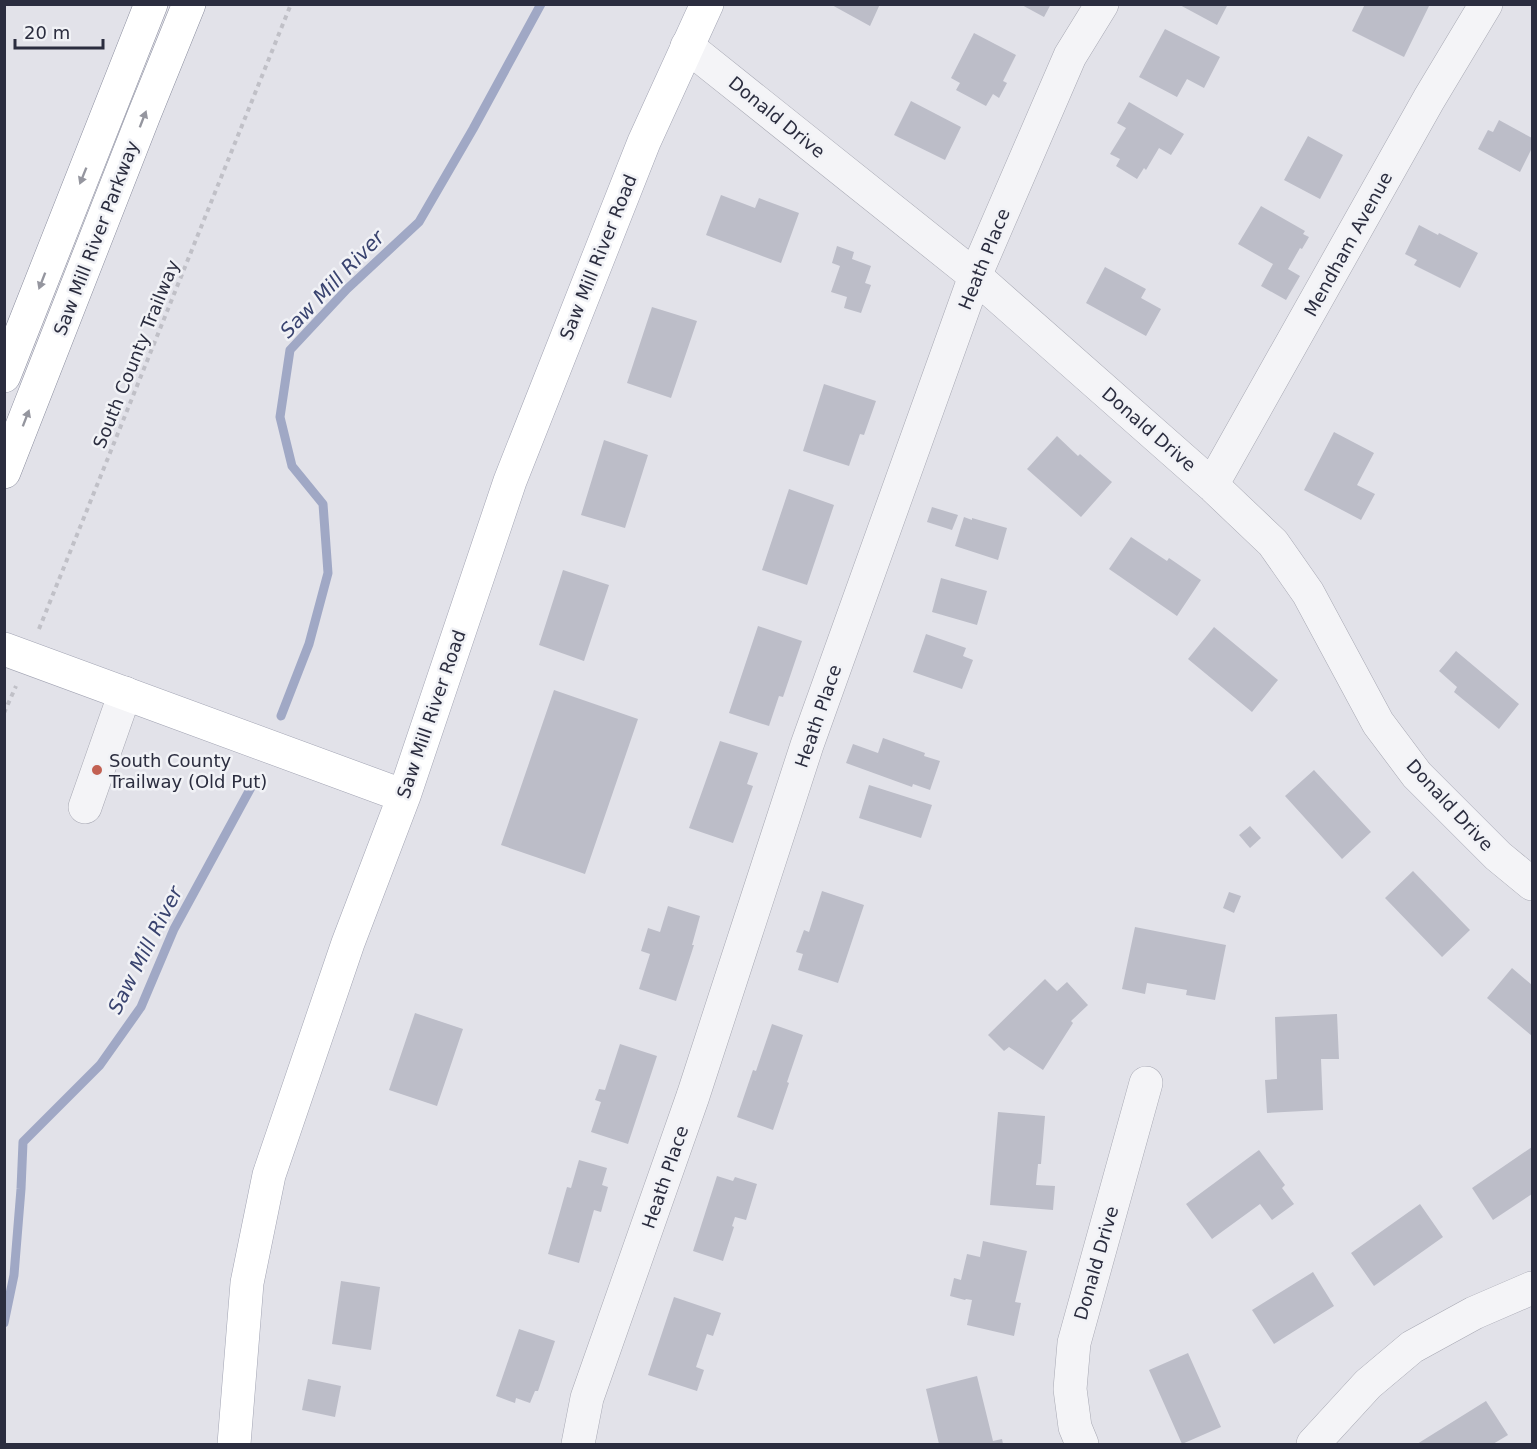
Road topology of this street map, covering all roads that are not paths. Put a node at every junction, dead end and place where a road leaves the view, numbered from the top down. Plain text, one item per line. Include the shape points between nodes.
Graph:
1 (151, 4) edge
2 (189, 4) edge
3 (707, 4) edge
4 (1102, 4) edge
5 (1486, 4) edge
6 (687, 45) junction
7 (975, 276) junction
8 (4, 376) edge
9 (4, 472) edge
10 (1212, 485) junction
11 (16, 653) edge
12 (125, 693) junction
13 (404, 796) junction
14 (85, 807) dead end
15 (1533, 884) edge
16 (1146, 1083) dead end
17 (1533, 1288) edge
18 (234, 1444) edge
19 (578, 1444) edge
20 (1082, 1444) edge
21 (1312, 1444) edge

1 -> 8 main road, Saw Mill River Parkway
9 -> 2 main road, Saw Mill River Parkway
3 - 6 main road, Saw Mill River Road
4 - 7 street, Heath Place via 1070,56
5 - 10 street, Mendham Avenue
6 - 7 street, Donald Drive
6 - 13 main road, Saw Mill River Road via 510,481
7 - 10 street, Donald Drive
7 - 19 street, Heath Place via 807,745 693,1096 587,1398
10 - 15 street, Donald Drive via 1279,551 1308,593 1378,723 1417,775 1498,856
11 - 12 main road
12 - 13 main road
12 - 14 street
13 - 18 main road, Saw Mill River Road via 348,943 269,1175 247,1283
16 - 20 street, Donald Drive via 1074,1343 1070,1389 1075,1427
17 - 21 street via 1474,1313 1412,1347 1368,1384

